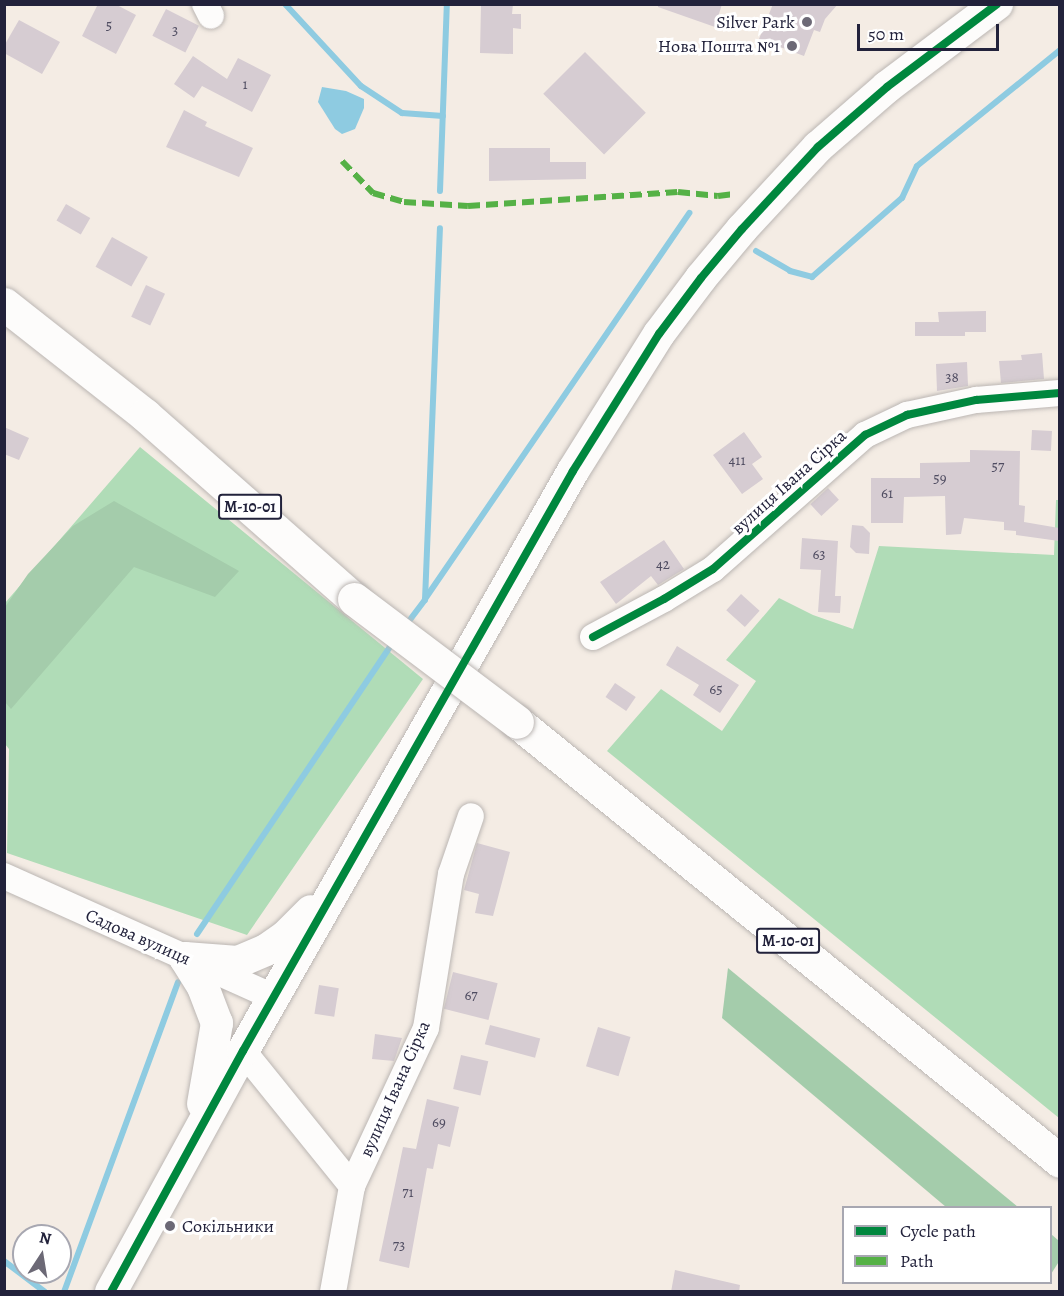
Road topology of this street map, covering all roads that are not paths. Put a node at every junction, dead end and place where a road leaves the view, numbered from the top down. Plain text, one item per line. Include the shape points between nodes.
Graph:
1 (997, 4) edge
2 (4, 304) edge
3 (1059, 393) edge
4 (593, 637) dead end
5 (471, 816) dead end
6 (4, 876) edge
7 (341, 880) junction
8 (185, 958) junction
9 (273, 997) junction
10 (243, 1051) junction
11 (197, 1132) junction
12 (1059, 1161) edge
13 (352, 1186) junction
14 (111, 1292) edge
15 (333, 1292) edge

1 - 7 main road via 887,87 818,147 701,278 610,410
2 - 12 highway, М-10-01, bridge via 145,416 354,599 517,722
3 - 4 street, вулиця Івана Сірка via 996,396 966,402 907,416 865,435 713,569
5 - 13 street, вулиця Івана Сірка via 451,874 426,1028
6 - 8 street, Садова вулиця
7 - 8 main road via 286,936 266,950 238,962
7 - 9 main road
8 - 9 street, Садова вулиця
8 - 11 main road via 203,987 217,1023
9 - 10 main road
10 - 11 main road
10 - 13 street
11 - 14 main road
13 - 15 street, вулиця Івана Сірка

